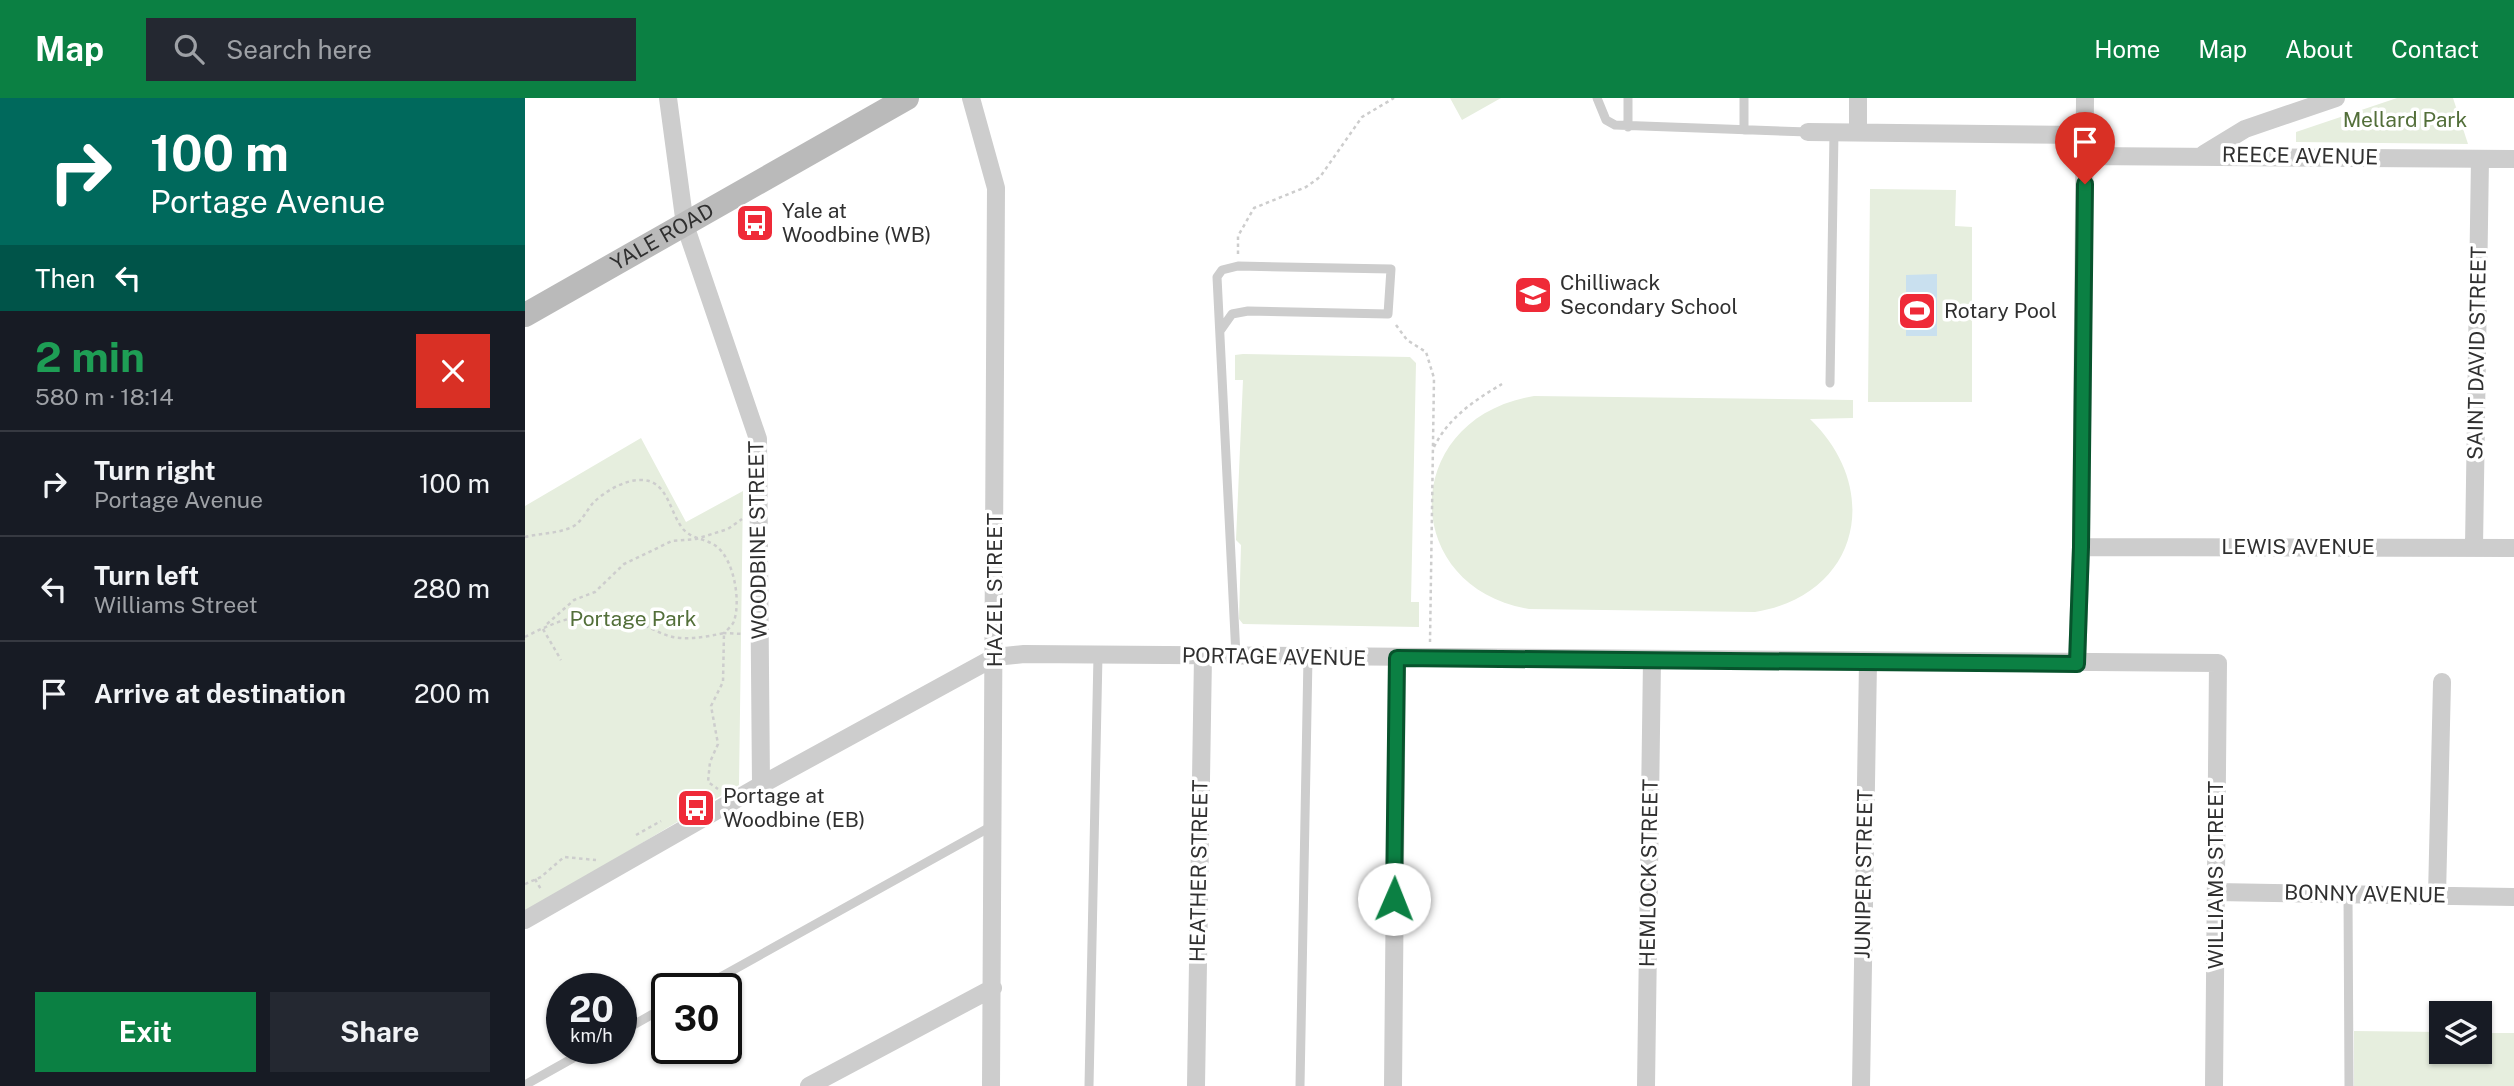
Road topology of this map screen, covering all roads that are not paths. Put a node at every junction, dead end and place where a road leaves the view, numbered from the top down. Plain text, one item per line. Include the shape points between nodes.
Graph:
1 (668, 98) edge
2 (907, 98) edge
3 (971, 98) edge
4 (1597, 98) edge
5 (1627, 98) edge
6 (1744, 98) edge
7 (1858, 98) edge
8 (2085, 98) edge
9 (2336, 98) edge
10 (1628, 127) junction
11 (1744, 130) junction
12 (1808, 132) joint
13 (1833, 132) junction
14 (1858, 132) junction
15 (2085, 135) junction
16 (2203, 155) junction
17 (2085, 156) junction
18 (2480, 159) junction
19 (2514, 159) edge
20 (685, 225) junction
21 (525, 315) edge
22 (1220, 331) junction
23 (1830, 383) dead end
24 (2081, 547) junction
25 (2474, 547) junction
26 (2514, 548) edge
27 (1098, 655) junction
28 (1203, 656) junction
29 (1236, 656) junction
30 (995, 657) junction
31 (1308, 657) junction
32 (1397, 658) junction
33 (1652, 660) junction
34 (1868, 662) junction
35 (2218, 663) joint
36 (2077, 664) junction
37 (2442, 682) dead end
38 (761, 785) junction
39 (992, 826) junction
40 (2216, 892) junction
41 (2348, 894) junction
42 (2437, 895) junction
43 (2514, 897) edge
44 (525, 920) edge
45 (728, 973) edge
46 (993, 988) junction
47 (562, 1064) edge
48 (525, 1085) edge
49 (809, 1086) edge
50 (991, 1086) edge
51 (1089, 1086) edge
52 (1196, 1086) edge
53 (1300, 1086) edge
54 (1393, 1086) edge
55 (1646, 1086) edge
56 (1861, 1086) edge
57 (2214, 1086) edge
58 (2349, 1086) edge

1 - 20 street, WOODBINE STREET
2 - 20 main road, YALE ROAD
3 - 30 street, HAZEL STREET via 996,188
4 - 10 lane via 1606,120
5 - 10 lane
6 - 11 lane
7 - 14 street
8 - 15 street
9 - 16 street via 2245,130
10 - 11 lane
11 - 12 lane
12 - 13 street
13 - 14 street
13 - 23 lane
14 - 15 street
15 - 17 street
16 - 17 street, REECE AVENUE
16 - 18 street, REECE AVENUE
17 - 24 street
18 - 19 street, REECE AVENUE
18 - 25 street, SAINT DAVID STREET
20 - 21 main road, YALE ROAD
20 - 38 street, WOODBINE STREET via 758,439
22 - 22 lane via 1217,277 1221,270 1238,266 1391,269 1388,314 1248,311 1232,314
22 - 29 lane
24 - 25 street, LEWIS AVENUE
24 - 36 street
25 - 26 street, LEWIS AVENUE
27 - 28 street, PORTAGE AVENUE
27 - 30 street, PORTAGE AVENUE
27 - 51 lane
28 - 29 street, PORTAGE AVENUE
28 - 52 street, HEATHER STREET
29 - 31 street, PORTAGE AVENUE
30 - 38 street, PORTAGE AVENUE
30 - 39 street, HAZEL STREET
31 - 32 street, PORTAGE AVENUE
31 - 53 lane
32 - 33 street, PORTAGE AVENUE
32 - 54 street
33 - 34 street, PORTAGE AVENUE
33 - 55 street, HEMLOCK STREET
34 - 36 street, PORTAGE AVENUE
34 - 56 street, JUNIPER STREET
35 - 36 street, PORTAGE AVENUE
35 - 40 street, WILLIAMS STREET
37 - 42 street
38 - 44 street, PORTAGE AVENUE
39 - 45 lane
39 - 46 street, HAZEL STREET
40 - 41 street, BONNY AVENUE
40 - 57 street, WILLIAMS STREET
41 - 42 street, BONNY AVENUE
41 - 58 lane
42 - 43 street, BONNY AVENUE
46 - 49 street
46 - 50 street, HAZEL STREET
47 - 48 lane

